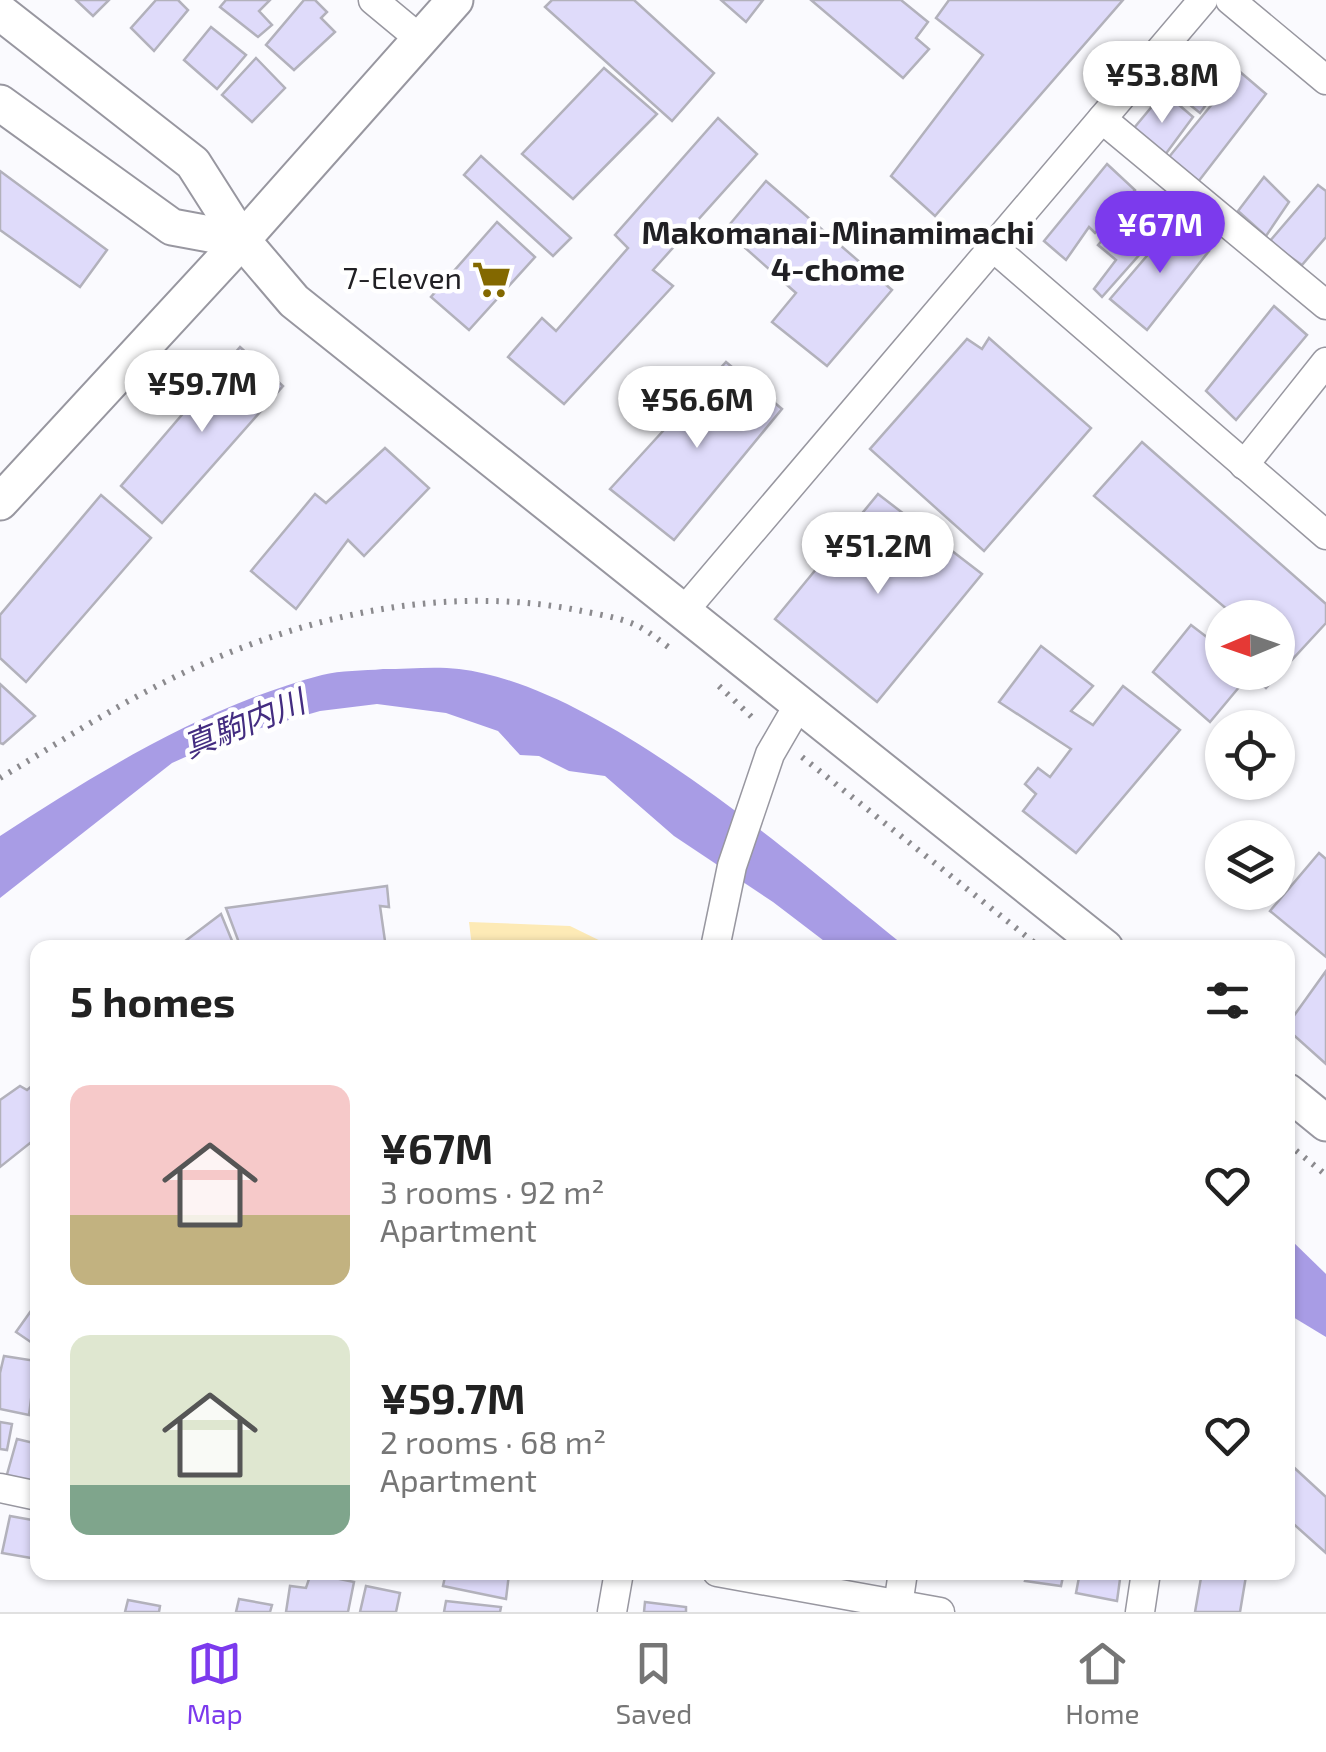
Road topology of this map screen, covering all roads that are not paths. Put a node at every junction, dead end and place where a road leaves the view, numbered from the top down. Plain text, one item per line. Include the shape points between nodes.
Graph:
1 (372, 0) edge
2 (455, 0) edge
3 (1203, 0) edge
4 (1230, 0) edge
5 (0, 12) edge
6 (420, 39) junction
7 (1326, 80) edge
8 (0, 102) edge
9 (1102, 119) junction
10 (242, 240) junction
11 (994, 248) junction
12 (1326, 306) edge
13 (1326, 362) edge
14 (1244, 465) junction
15 (0, 502) edge
16 (1326, 536) edge
17 (683, 612) junction
18 (799, 704) junction
19 (717, 940) edge
20 (1096, 940) edge
21 (1295, 1098) edge
22 (1326, 1123) edge
23 (0, 1488) edge
24 (30, 1494) edge
25 (618, 1580) edge
26 (756, 1580) edge
27 (902, 1580) edge
28 (1145, 1580) edge
29 (898, 1609) edge
30 (612, 1612) edge
31 (940, 1612) edge
32 (1140, 1612) edge

1 - 6 street
2 - 6 street
3 - 9 street
4 - 7 street
5 - 10 street via 194,162
6 - 10 street
8 - 10 street via 172,226
9 - 11 street
9 - 12 street
10 - 15 street
10 - 17 street via 294,301
11 - 14 street
11 - 17 street
13 - 14 street
14 - 16 street
17 - 18 street
18 - 19 street via 774,747 732,866
18 - 20 street
21 - 22 street
23 - 24 street
25 - 30 street
26 - 29 street
27 - 29 street
28 - 32 street
29 - 31 street

